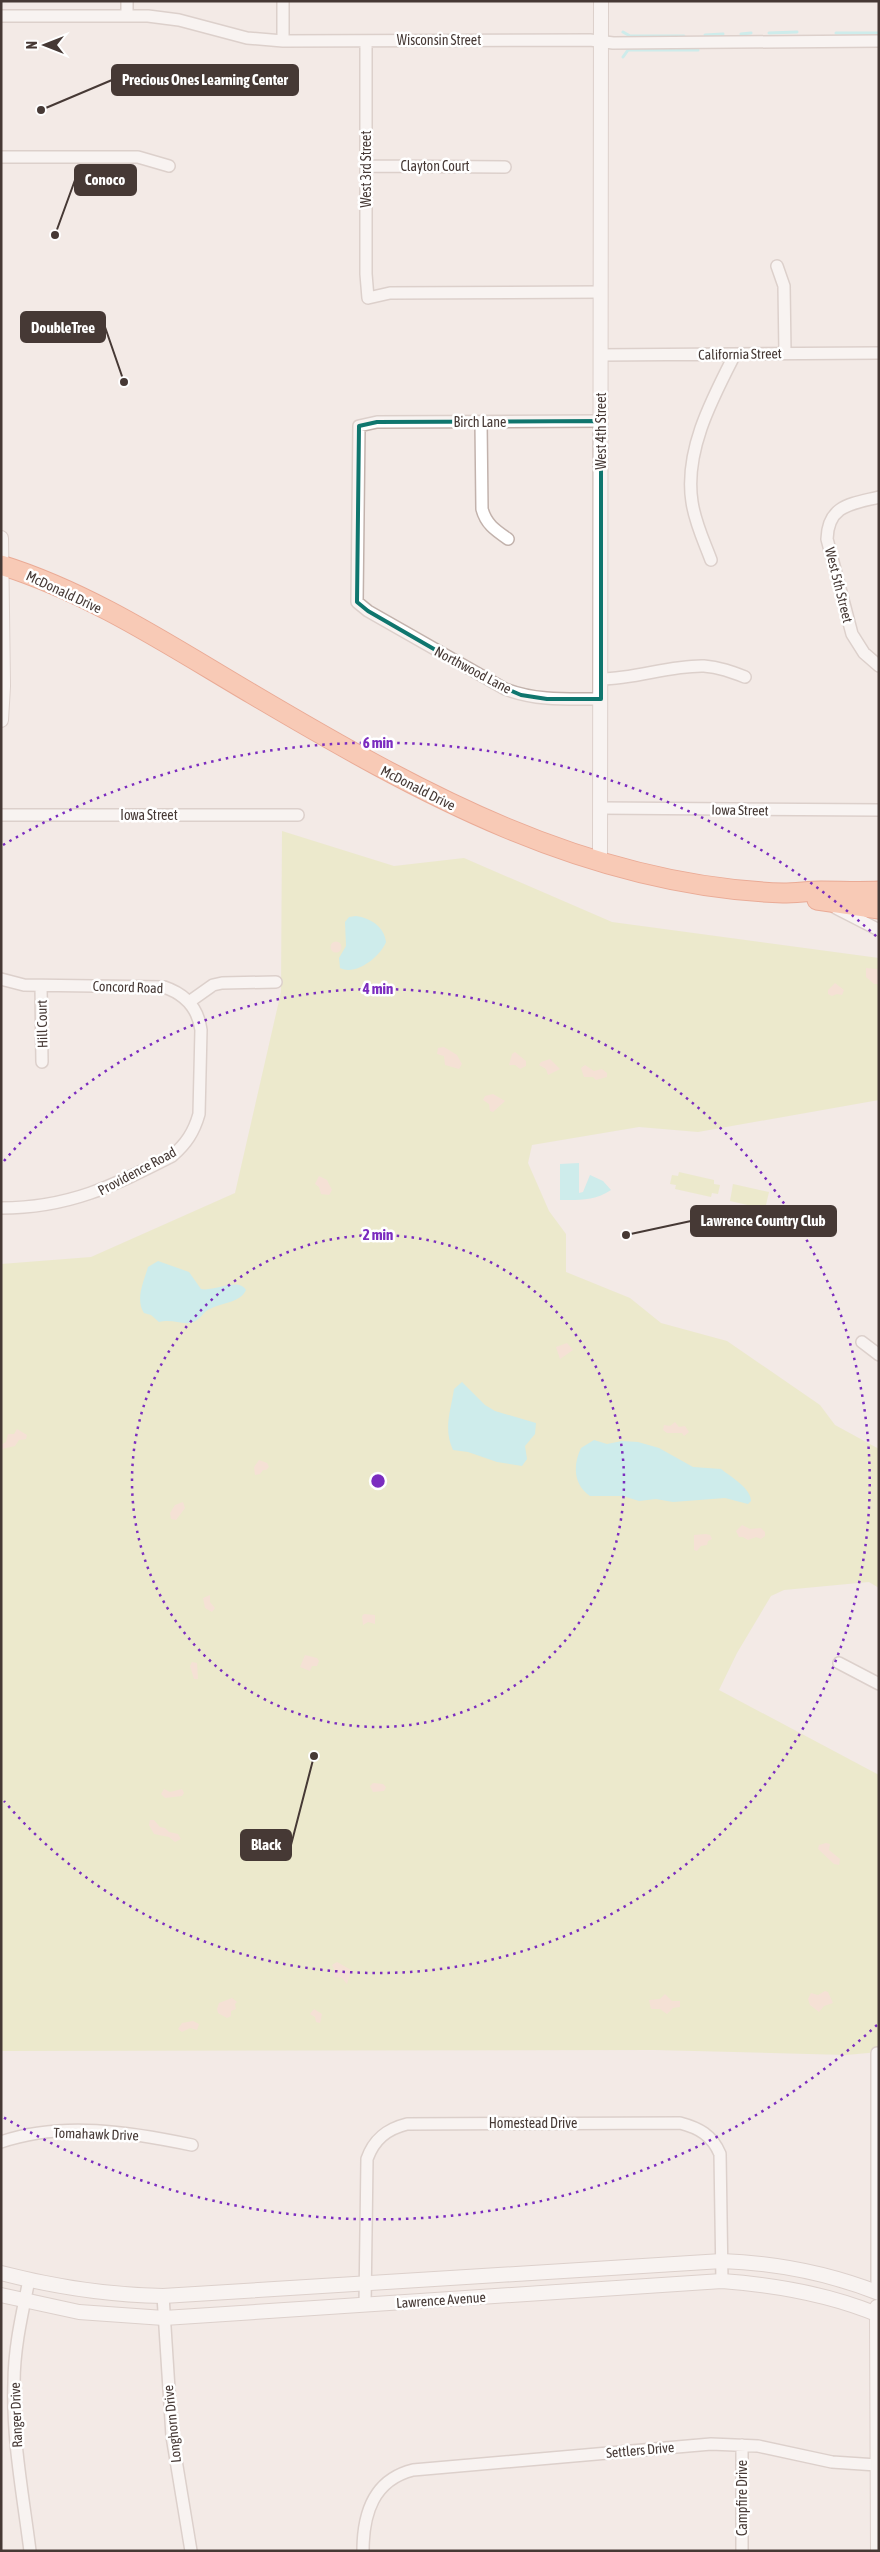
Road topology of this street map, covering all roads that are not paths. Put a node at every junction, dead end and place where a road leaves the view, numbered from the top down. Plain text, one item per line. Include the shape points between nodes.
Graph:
1 (127, 1) edge
2 (283, 1) edge
3 (601, 1) edge
4 (1, 16) edge
5 (127, 16) junction
6 (283, 41) junction
7 (366, 41) junction
8 (601, 41) junction
9 (879, 41) edge
10 (1, 157) edge
11 (169, 166) dead end
12 (366, 166) junction
13 (505, 167) dead end
14 (777, 266) dead end
15 (601, 292) junction
16 (879, 353) edge
17 (735, 354) junction
18 (785, 354) junction
19 (601, 355) junction
20 (601, 421) junction
21 (481, 422) junction
22 (879, 497) edge
23 (1, 538) edge
24 (508, 539) dead end
25 (712, 560) dead end
26 (2, 566) edge
27 (358, 602) joint
28 (879, 666) edge
29 (745, 677) dead end
30 (601, 679) junction
31 (601, 699) junction
32 (1, 720) edge
33 (600, 808) junction
34 (879, 810) edge
35 (1, 815) edge
36 (298, 815) dead end
37 (600, 862) junction
38 (879, 891) edge
39 (784, 893) junction
40 (823, 902) junction
41 (879, 908) edge
42 (879, 930) edge
43 (1, 979) edge
44 (276, 982) dead end
45 (41, 986) junction
46 (189, 1002) junction
47 (42, 1062) dead end
48 (1, 1208) edge
49 (862, 1342) dead end
50 (879, 1355) edge
51 (839, 1663) dead end
52 (879, 1684) edge
53 (877, 2053) dead end
54 (878, 2137) edge
55 (1, 2142) edge
56 (192, 2145) dead end
57 (722, 2261) junction
58 (1, 2272) edge
59 (29, 2280) junction
60 (722, 2281) junction
61 (365, 2284) junction
62 (878, 2292) edge
63 (1, 2295) edge
64 (163, 2296) junction
65 (25, 2301) junction
66 (365, 2305) junction
67 (878, 2315) edge
68 (164, 2318) junction
69 (742, 2445) junction
70 (877, 2465) junction
71 (30, 2551) edge
72 (191, 2551) edge
73 (363, 2551) edge
74 (742, 2551) edge
75 (878, 2551) edge

1 - 5 street
2 - 6 street
3 - 8 street, West 4th Street
4 - 5 street, Wisconsin Street
5 - 6 street, Wisconsin Street via 164,18 247,38
6 - 7 street, Wisconsin Street
7 - 8 street, Wisconsin Street
7 - 12 street, West 3rd Street
8 - 9 street, Wisconsin Street
8 - 15 street, West 4th Street
10 - 11 street via 138,157
12 - 13 street, Clayton Court
12 - 15 street, West 3rd Street via 368,298 390,293
14 - 18 street via 784,286
15 - 19 street, West 4th Street
16 - 18 street, California Street
17 - 18 street, California Street
17 - 19 street, California Street
17 - 25 street via 705,418 691,476 695,519
19 - 20 street, West 4th Street
20 - 21 street, Birch Lane
20 - 30 street, West 4th Street
21 - 24 street via 484,519
21 - 27 street, Birch Lane via 377,422 359,426
22 - 28 street, West 5th Street via 847,505 838,511 829,525 827,539 852,634 864,653
23 - 26 street
26 - 32 street
26 - 37 highway, McDonald Drive via 69,593 138,627 313,730 450,804 539,842
27 - 31 street, Northwood Lane via 368,611 505,689 547,700
29 - 30 street via 705,666 624,679
30 - 31 street, West 4th Street
31 - 33 street, West 4th Street
33 - 34 street, Iowa Street
33 - 37 street, West 4th Street
35 - 36 street, Iowa Street
37 - 39 highway, McDonald Drive via 692,882
38 - 39 highway, McDonald Drive
39 - 40 highway, McDonald Drive
40 - 41 highway, McDonald Drive
40 - 42 street
43 - 45 street, Concord Road
44 - 46 street via 222,982
45 - 46 street, Concord Road via 151,985 174,990
45 - 47 street, Hill Court
46 - 48 street, Providence Road via 200,1025 200,1103 196,1126 182,1147 172,1156 93,1194 41,1206
49 - 50 street
51 - 52 street
53 - 54 street
54 - 62 street
55 - 56 street, Tomahawk Drive via 34,2134 76,2131 155,2137
57 - 60 street, Homestead Drive
57 - 61 street, Lawrence Avenue
57 - 61 street, Homestead Drive via 720,2154 711,2138 694,2127 680,2123 407,2124 386,2132 367,2159
57 - 62 street, Lawrence Avenue via 796,2268
58 - 59 street, Lawrence Avenue
59 - 64 street, Lawrence Avenue via 98,2293
59 - 65 street, Ranger Drive
60 - 66 street, Lawrence Avenue
60 - 67 street, Lawrence Avenue via 801,2291
61 - 64 street, Lawrence Avenue
61 - 66 street, Homestead Drive
62 - 67 street
63 - 65 street, Lawrence Avenue
64 - 68 street, Longhorn Drive
65 - 68 street, Lawrence Avenue via 80,2312
65 - 71 street, Ranger Drive via 16,2356 14,2410
66 - 68 street, Lawrence Avenue
67 - 70 street
68 - 72 street, Longhorn Drive via 172,2436
69 - 70 street, Settlers Drive via 832,2462
69 - 73 street, Settlers Drive via 711,2444 402,2473 382,2488 369,2506
69 - 74 street, Campfire Drive
70 - 75 street

